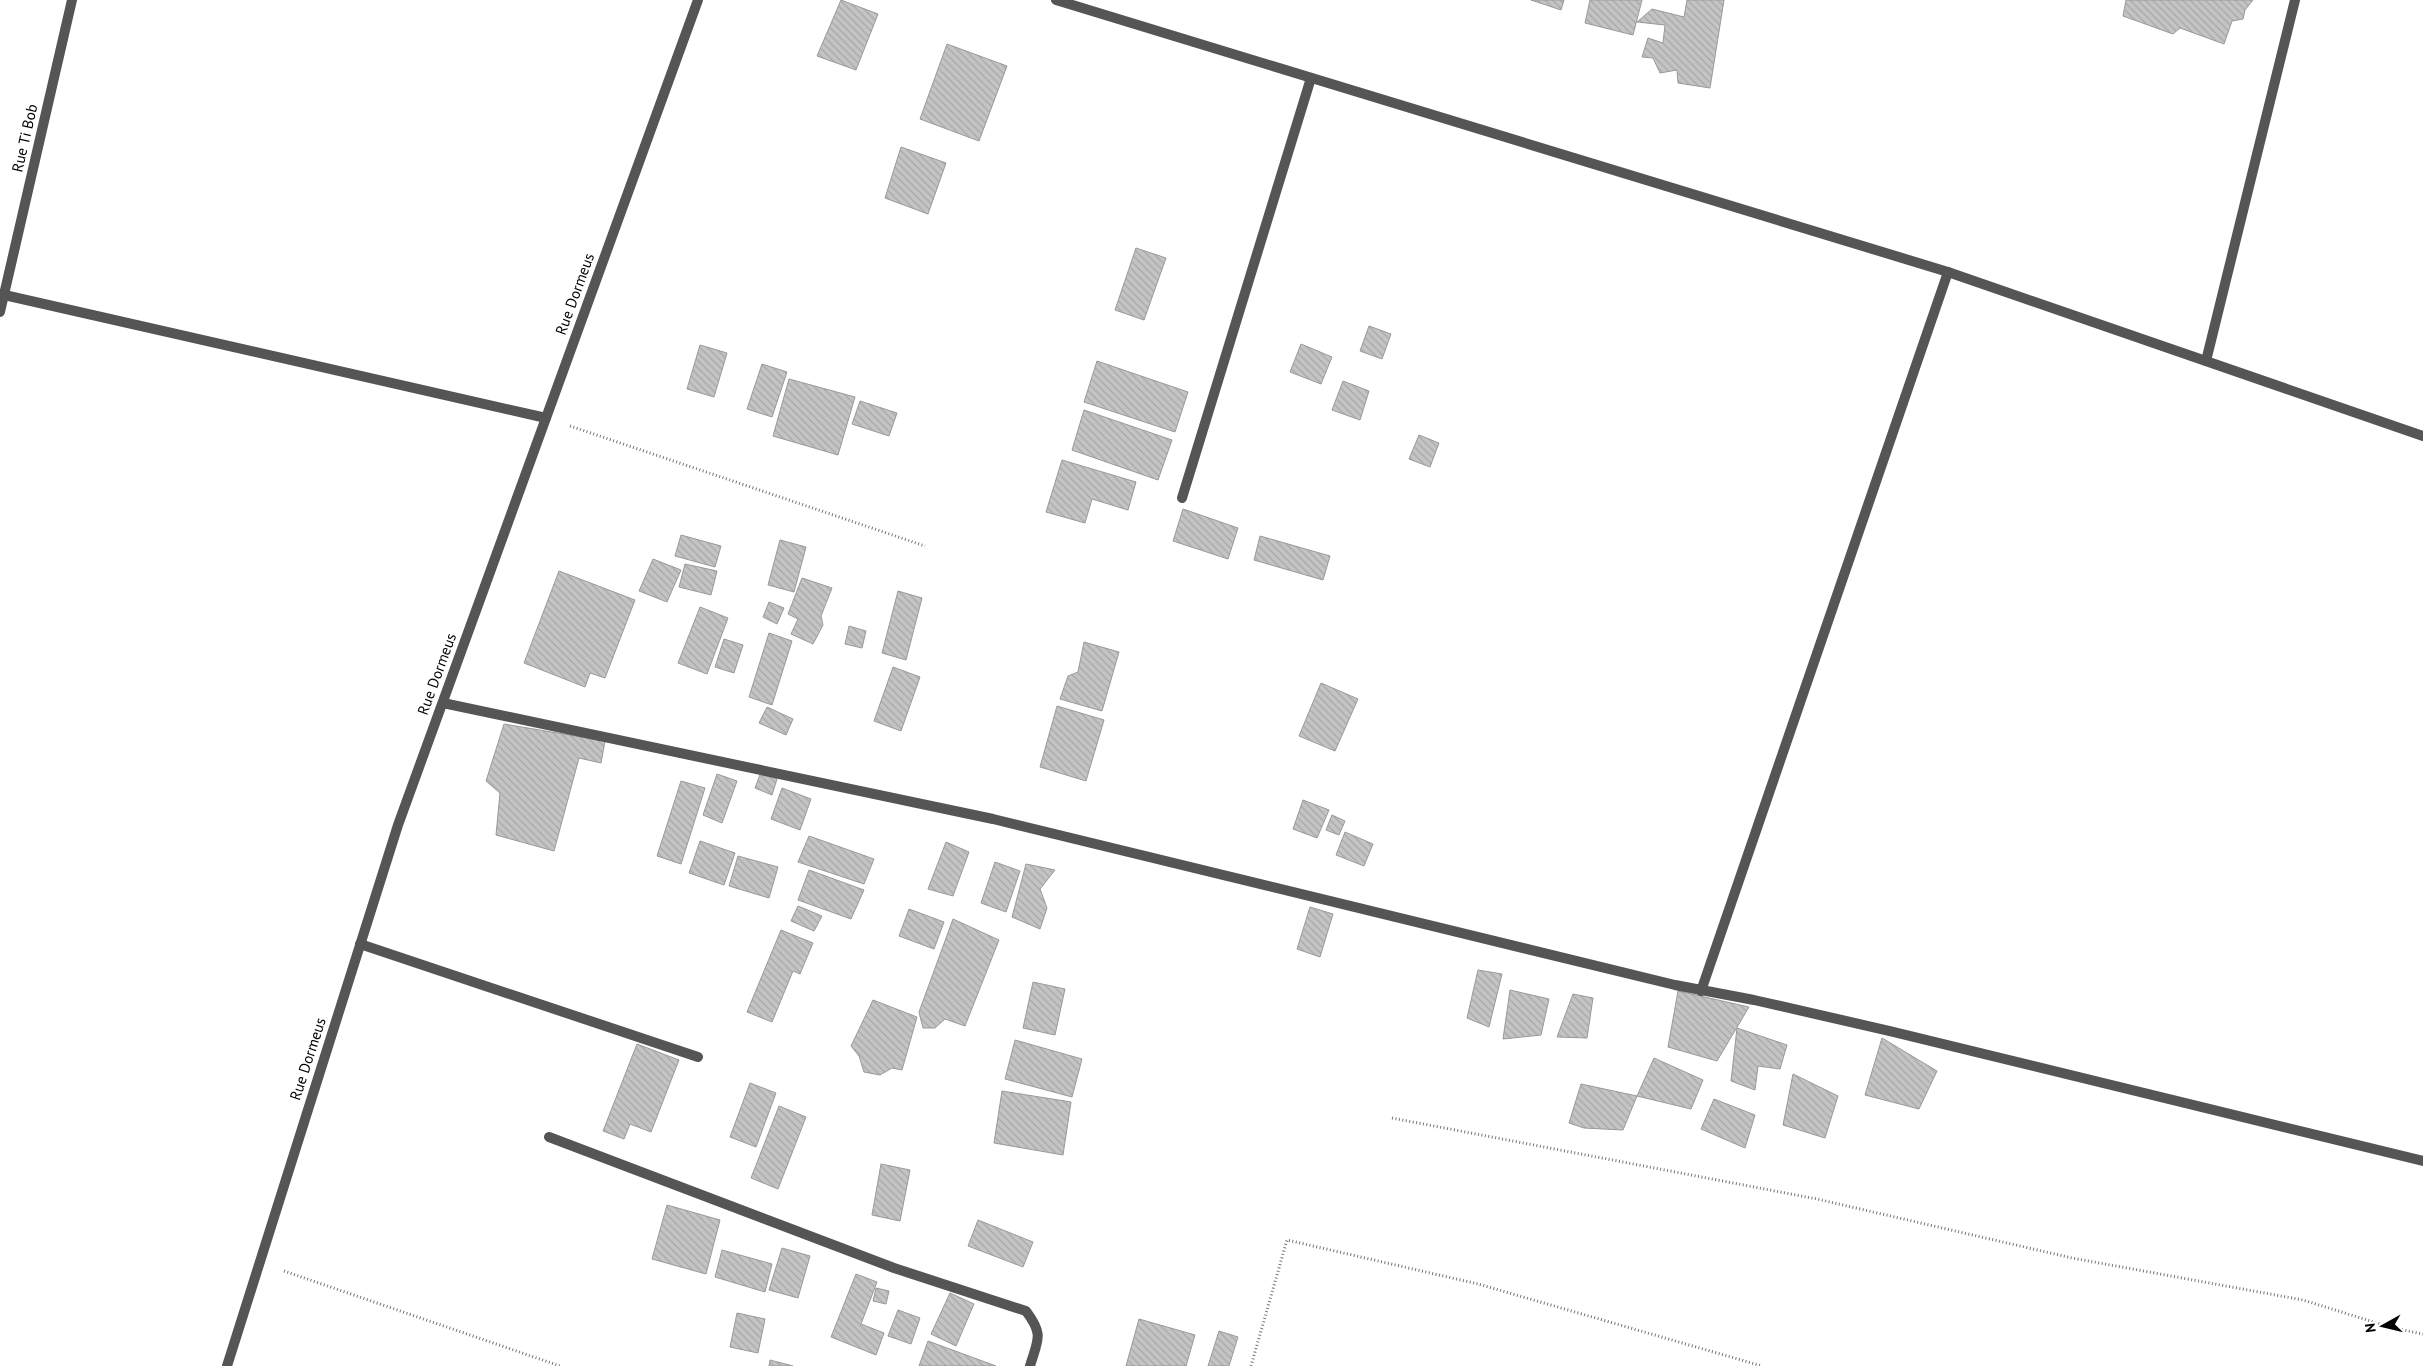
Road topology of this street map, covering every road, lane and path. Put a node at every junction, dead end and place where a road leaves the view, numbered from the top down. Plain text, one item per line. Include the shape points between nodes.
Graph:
1 (72, 0) edge
2 (698, 0) edge
3 (1056, 0) edge
4 (2295, 0) edge
5 (1311, 78) junction
6 (1948, 272) junction
7 (2, 295) edge
8 (0, 312) edge
9 (2206, 361) junction
10 (546, 418) junction
11 (2423, 436) edge
12 (1182, 498) dead end
13 (925, 546) dead end
14 (443, 703) junction
15 (360, 944) junction
16 (1701, 991) junction
17 (698, 1057) dead end
18 (1392, 1118) dead end
19 (549, 1137) dead end
20 (2423, 1160) edge
21 (260, 1262) junction
22 (2423, 1334) edge
23 (227, 1366) edge
24 (560, 1366) edge
25 (1030, 1366) edge
26 (1251, 1366) edge
27 (1762, 1366) edge

1 - 7 street, Rue Ti Bob
2 - 10 street, Rue Dormeus
3 - 5 street
4 - 9 street
5 - 6 street
5 - 12 street
6 - 9 street
6 - 16 street
7 - 8 street, Rue Ti Bob
7 - 10 street
9 - 11 street
10 - 13 path
10 - 14 street, Rue Dormeus
14 - 15 street, Rue Dormeus via 398,824
14 - 16 street via 992,818
15 - 17 street
15 - 21 street, Rue Dormeus
16 - 20 street via 1890,1031
18 - 22 path via 1817,1199 2072,1258 2303,1300
19 - 25 street via 894,1268 1026,1311 1036,1324 1039,1335
21 - 23 street, Rue Dormeus
21 - 24 path
26 - 27 path via 1287,1240 1478,1284

